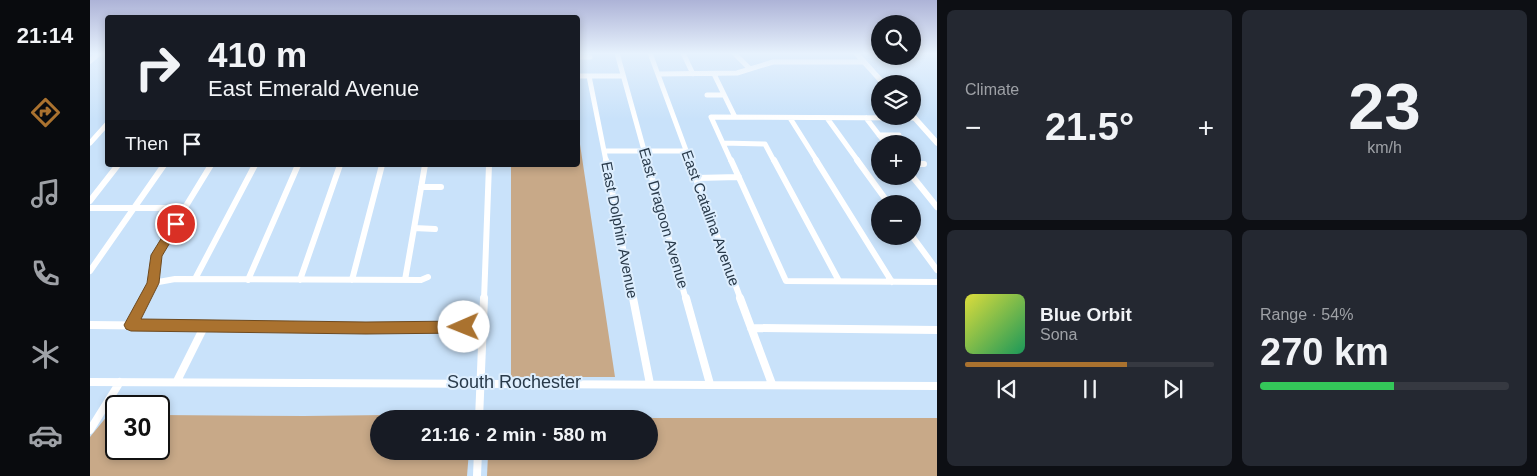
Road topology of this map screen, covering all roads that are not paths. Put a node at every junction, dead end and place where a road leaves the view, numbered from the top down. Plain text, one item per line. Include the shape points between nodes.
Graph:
1 (658, 75) edge
2 (715, 75) edge
3 (580, 76) edge
4 (589, 76) junction
5 (623, 76) joint
6 (707, 95) dead end
7 (724, 95) junction
8 (735, 117) junction
9 (790, 118) junction
10 (827, 118) junction
11 (866, 118) junction
12 (871, 118) edge
13 (921, 125) edge
14 (105, 126) edge
15 (899, 134) dead end
16 (879, 135) joint
17 (90, 143) edge
18 (723, 143) junction
19 (937, 143) edge
20 (604, 151) junction
21 (645, 151) junction
22 (687, 151) junction
23 (116, 167) edge
24 (163, 167) edge
25 (210, 167) edge
26 (253, 167) edge
27 (297, 167) edge
28 (339, 167) edge
29 (381, 167) edge
30 (425, 167) edge
31 (490, 167) edge
32 (739, 177) junction
33 (696, 178) junction
34 (920, 185) edge
35 (421, 187) junction
36 (441, 187) dead end
37 (883, 195) edge
38 (90, 200) edge
39 (934, 200) edge
40 (90, 208) edge
41 (134, 208) junction
42 (185, 208) junction
43 (937, 208) edge
44 (414, 228) junction
45 (435, 229) dead end
46 (919, 245) edge
47 (937, 270) edge
48 (90, 271) edge
49 (428, 277) dead end
50 (195, 279) junction
51 (248, 280) junction
52 (300, 280) junction
53 (352, 280) junction
54 (405, 280) junction
55 (839, 282) junction
56 (892, 282) junction
57 (937, 282) edge
58 (153, 283) junction
59 (90, 325) edge
60 (131, 325) junction
61 (205, 325) junction
62 (483, 326) junction
63 (751, 328) junction
64 (937, 330) edge
65 (177, 381) junction
66 (90, 382) edge
67 (120, 382) junction
68 (480, 382) junction
69 (650, 384) junction
70 (710, 384) junction
71 (772, 384) junction
72 (937, 386) edge
73 (479, 410) edge
74 (90, 430) edge
75 (478, 460) edge
76 (477, 476) edge

1 - 22 street, East Catalina Avenue
2 - 7 street
3 - 4 street
4 - 5 street
4 - 20 street, East Dolphin Avenue
5 - 21 street, East Dragoon Avenue
6 - 7 street
7 - 8 street
8 - 9 street
8 - 18 street via 711,117
9 - 10 street
9 - 56 street
10 - 11 street
10 - 37 street
11 - 12 street
11 - 16 street
13 - 19 main road
14 - 17 street
15 - 16 street
18 - 32 street
18 - 55 street via 765,144
20 - 21 street
20 - 69 street, East Dolphin Avenue
21 - 22 street
21 - 70 street, East Dragoon Avenue
22 - 33 street, East Catalina Avenue
23 - 38 street
24 - 41 street
25 - 42 street
26 - 50 street
27 - 51 street
28 - 52 street
29 - 53 street
30 - 35 street
31 - 62 street
32 - 33 street
32 - 55 street via 786,281
33 - 63 street, East Catalina Avenue
34 - 39 street
35 - 36 street
35 - 44 street
39 - 43 street
40 - 41 street
41 - 42 street
41 - 48 street
42 - 58 street via 156,255
44 - 45 street
44 - 54 street
46 - 47 street
49 - 54 street
50 - 51 street
50 - 58 street
51 - 52 street
52 - 53 street
53 - 54 street
55 - 56 street
56 - 57 street
58 - 60 street
59 - 60 street
60 - 61 street
61 - 62 street
61 - 65 street
62 - 68 street
63 - 64 street
63 - 71 street, East Catalina Avenue
65 - 67 street, South Rochester
65 - 68 street, South Rochester
66 - 67 street, South Rochester
67 - 74 street
68 - 69 street, South Rochester
68 - 73 street
69 - 70 street, South Rochester
70 - 71 street, South Rochester
71 - 72 street, South Rochester
75 - 76 street

